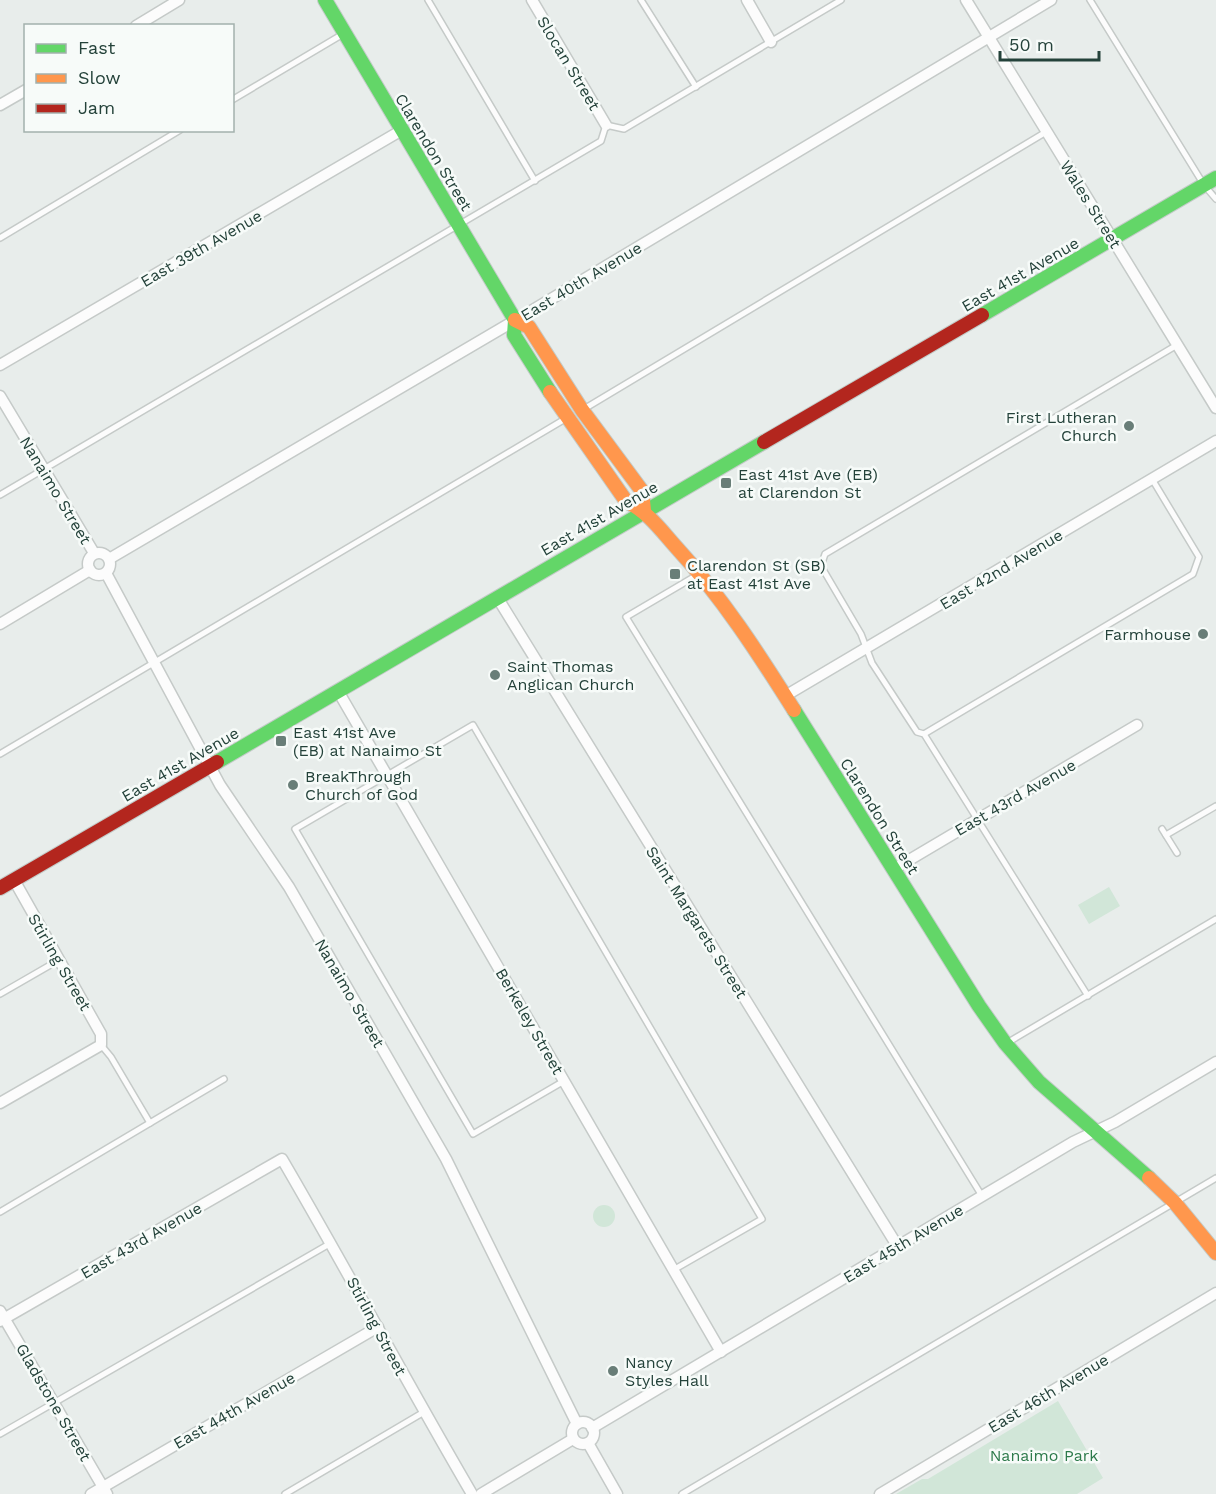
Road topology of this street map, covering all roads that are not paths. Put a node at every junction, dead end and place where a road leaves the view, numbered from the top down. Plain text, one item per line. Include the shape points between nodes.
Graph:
1 (179, 0) edge
2 (325, 0) edge
3 (428, 0) edge
4 (532, 0) edge
5 (641, 0) edge
6 (747, 0) edge
7 (841, 0) edge
8 (966, 0) edge
9 (1051, 0) edge
10 (1090, 0) edge
11 (139, 24) edge
12 (345, 33) junction
13 (989, 38) junction
14 (771, 42) junction
15 (696, 87) junction
16 (24, 91) edge
17 (234, 98) edge
18 (0, 105) edge
19 (606, 125) junction
20 (402, 130) junction
21 (177, 132) edge
22 (1046, 132) junction
23 (535, 181) junction
24 (1210, 181) edge
25 (1216, 199) edge
26 (459, 225) junction
27 (0, 238) edge
28 (1113, 239) junction
29 (515, 320) junction
30 (1177, 345) junction
31 (0, 365) edge
32 (0, 396) edge
33 (1216, 408) edge
34 (582, 410) junction
35 (566, 418) junction
36 (1216, 441) edge
37 (44, 468) junction
38 (1152, 479) junction
39 (0, 495) edge
40 (644, 510) junction
41 (94, 554) junction
42 (109, 559) junction
43 (90, 570) junction
44 (106, 573) junction
45 (700, 573) junction
46 (496, 597) junction
47 (0, 624) edge
48 (867, 648) junction
49 (154, 661) junction
50 (338, 691) junction
51 (785, 696) junction
52 (1137, 725) dead end
53 (924, 734) junction
54 (0, 754) edge
55 (209, 765) junction
56 (387, 776) junction
57 (1216, 806) edge
58 (978, 819) junction
59 (1162, 829) dead end
60 (1166, 835) junction
61 (1177, 853) dead end
62 (894, 868) junction
63 (14, 880) junction
64 (0, 888) edge
65 (1216, 919) edge
66 (59, 960) junction
67 (0, 994) edge
68 (1088, 996) junction
69 (1005, 1043) junction
70 (101, 1045) junction
71 (1216, 1062) edge
72 (224, 1079) dead end
73 (565, 1080) junction
74 (0, 1104) edge
75 (150, 1123) junction
76 (1094, 1132) junction
77 (282, 1159) joint
78 (1216, 1178) edge
79 (982, 1196) junction
80 (1175, 1203) junction
81 (0, 1212) edge
82 (332, 1242) junction
83 (898, 1246) junction
84 (1216, 1253) edge
85 (675, 1269) junction
86 (1216, 1293) edge
87 (2, 1317) edge
88 (378, 1327) junction
89 (722, 1352) junction
90 (55, 1403) junction
91 (424, 1412) junction
92 (577, 1424) junction
93 (592, 1428) junction
94 (0, 1434) edge
95 (573, 1439) junction
96 (588, 1443) junction
97 (500, 1489) edge
98 (105, 1490) edge
99 (91, 1494) edge
100 (285, 1494) edge
101 (472, 1494) edge
102 (481, 1494) edge
103 (617, 1494) edge
104 (682, 1494) edge
105 (880, 1494) edge

1 - 11 street
2 - 12 street, Clarendon Street
3 - 23 lane
4 - 19 street, Slocan Street
5 - 15 lane
6 - 14 street
7 - 14 lane
8 - 13 street, Wales Street
9 - 13 street, East 40th Avenue
10 - 24 lane
12 - 17 lane
12 - 20 street, Clarendon Street
13 - 22 street, Wales Street
13 - 29 street, East 40th Avenue
14 - 15 lane
15 - 19 lane via 624,129
16 - 18 street
19 - 23 lane via 601,141
20 - 26 street, Clarendon Street
20 - 31 street, East 39th Avenue
21 - 27 lane
22 - 28 street, Wales Street
22 - 34 lane
23 - 26 lane
24 - 25 lane
24 - 28 street, East 41st Avenue
26 - 29 street, Clarendon Street
26 - 37 lane
28 - 30 street, Wales Street
28 - 40 street, East 41st Avenue
29 - 34 street, Clarendon Street via 529,327
29 - 35 street, Clarendon Street via 514,335
29 - 42 street, East 40th Avenue
30 - 33 street, Wales Street
30 - 48 lane via 825,554 821,566
32 - 37 street, Nanaimo Street
34 - 40 street, Clarendon Street via 642,491
35 - 40 street, Clarendon Street via 626,501
35 - 49 lane
36 - 38 street, East 42nd Avenue
37 - 39 lane
37 - 41 street, Nanaimo Street
38 - 48 street, East 42nd Avenue
38 - 53 lane via 1199,557 1192,574
40 - 45 street, Clarendon Street
40 - 46 street, East 41st Avenue
41 - 42 street via 101,553
41 - 43 street via 88,561
42 - 44 street
43 - 44 street
43 - 47 street
44 - 49 street, Nanaimo Street
45 - 51 street, Clarendon Street via 748,636
45 - 79 lane via 626,617
46 - 50 street, East 41st Avenue
46 - 83 street, Saint Margarets Street
48 - 51 street, East 42nd Avenue
48 - 53 lane via 872,663 917,732
49 - 54 lane
49 - 55 street, Nanaimo Street
50 - 55 street, East 41st Avenue
50 - 56 street, Berkeley Street
51 - 62 street, Clarendon Street
52 - 58 street, East 43rd Avenue
53 - 58 lane
55 - 63 street, East 41st Avenue
55 - 92 street, Nanaimo Street via 289,887 446,1159
56 - 73 street, Berkeley Street
56 - 73 lane via 295,829 473,1134
56 - 85 lane via 473,725 756,1208 762,1219
57 - 60 lane
58 - 62 street, East 43rd Avenue
58 - 68 lane
59 - 60 lane
60 - 61 lane
62 - 69 street, Clarendon Street
63 - 64 street, East 41st Avenue
63 - 66 street, Stirling Street
65 - 68 lane
66 - 67 lane
66 - 70 street, Stirling Street via 101,1034
68 - 69 lane
69 - 76 street, Clarendon Street via 1039,1082
70 - 74 street
70 - 75 lane
71 - 76 street, East 45th Avenue
72 - 75 lane
73 - 85 street, Berkeley Street
75 - 81 lane
76 - 79 street, East 45th Avenue
76 - 80 street, Clarendon Street
77 - 82 street, Stirling Street
77 - 87 street, East 43rd Avenue
78 - 80 lane
79 - 83 street, East 45th Avenue
80 - 84 street, Clarendon Street
80 - 104 lane
82 - 88 street, Stirling Street
82 - 90 lane
83 - 89 street, East 45th Avenue
85 - 89 street, Berkeley Street
86 - 105 street, East 46th Avenue
87 - 90 street, Gladstone Street
88 - 91 street, Stirling Street
88 - 98 street, East 44th Avenue
89 - 93 street, East 45th Avenue
90 - 94 lane
90 - 98 street, Gladstone Street
91 - 100 lane
91 - 101 street, Stirling Street
92 - 93 street via 584,1422
92 - 95 street via 572,1429
93 - 96 street via 593,1438
95 - 96 street
95 - 97 street
96 - 103 street
97 - 102 street
98 - 99 street, East 44th Avenue

